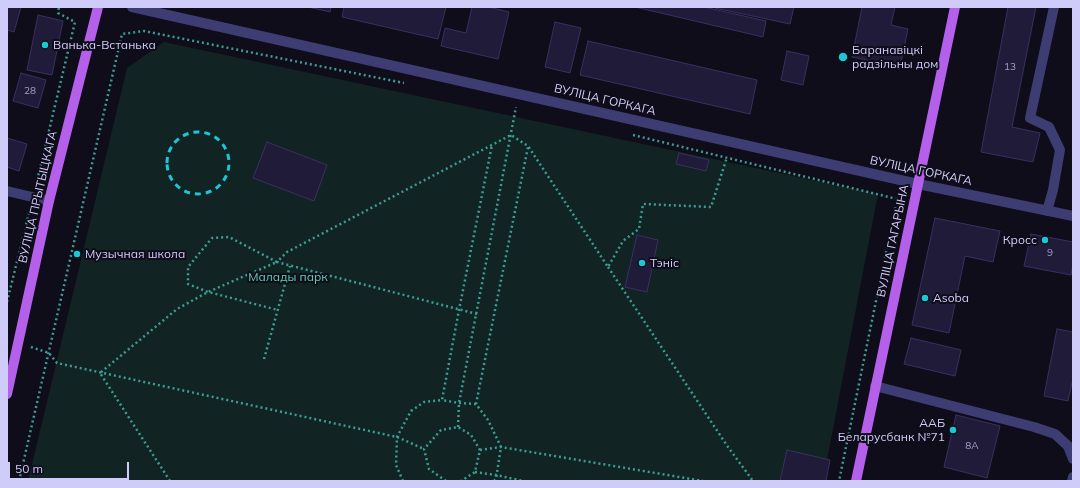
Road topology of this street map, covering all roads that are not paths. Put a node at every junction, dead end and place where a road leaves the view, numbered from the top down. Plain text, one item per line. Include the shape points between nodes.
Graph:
1 (98, 7) edge
2 (132, 7) edge
3 (955, 7) edge
4 (1054, 7) edge
5 (918, 184) junction
6 (7, 191) edge
7 (49, 201) junction
8 (1047, 211) junction
9 (1073, 216) edge
10 (875, 386) junction
11 (7, 394) edge
12 (1073, 459) edge
13 (1073, 477) edge
14 (856, 481) edge
15 (1072, 481) edge

1 - 7 main road, ВУЛІЦА ПРЫТЫЦКАГА
2 - 5 street, ВУЛІЦА ГОРКАГА
3 - 5 main road, ВУЛІЦА ГАГАРЫНА
4 - 8 street via 1030,118 1050,127 1060,150
5 - 8 street, ВУЛІЦА ГОРКАГА
5 - 10 main road, ВУЛІЦА ГАГАРЫНА
6 - 7 street
7 - 11 main road, ВУЛІЦА ПРЫТЫЦКАГА
8 - 9 street, ВУЛІЦА ГОРКАГА
10 - 12 street via 1054,434 1068,446
10 - 14 main road, ВУЛІЦА ГАГАРЫНА
13 - 15 street

